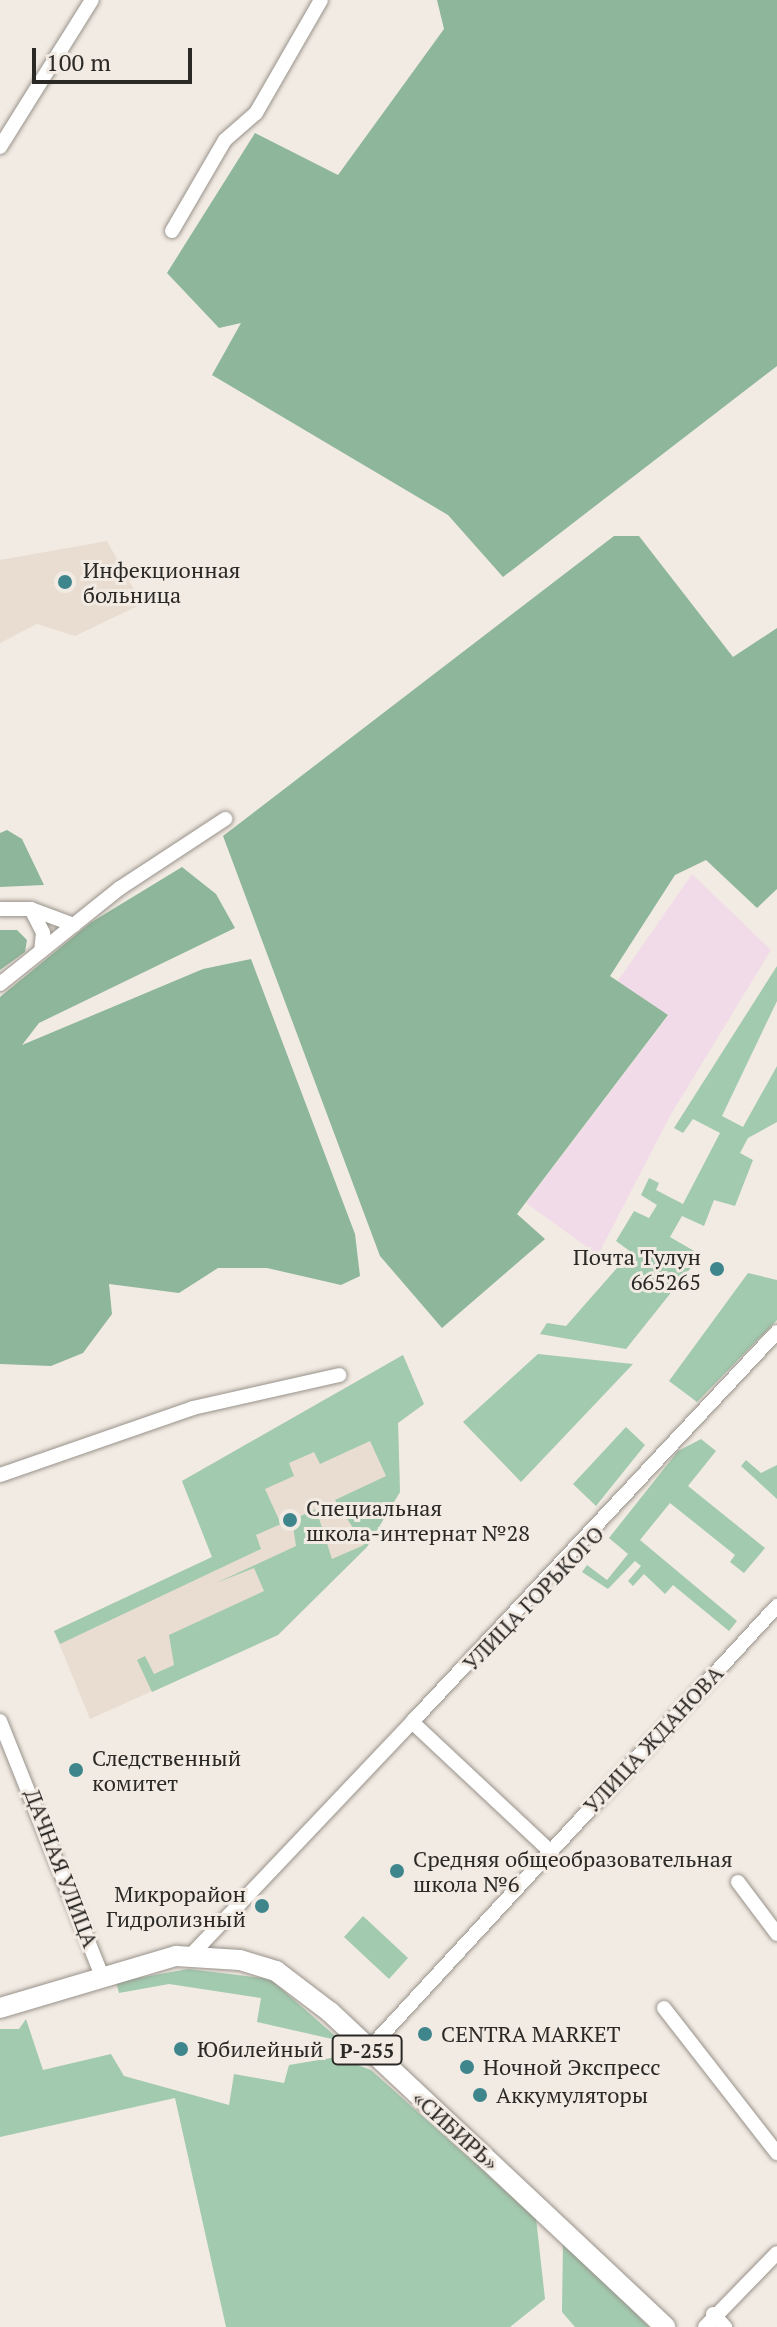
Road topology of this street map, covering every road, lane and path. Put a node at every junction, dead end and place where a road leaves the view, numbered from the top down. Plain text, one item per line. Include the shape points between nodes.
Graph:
1 (92, 0) edge
2 (321, 0) edge
3 (0, 147) edge
4 (172, 231) dead end
5 (225, 819) dead end
6 (0, 909) edge
7 (31, 909) junction
8 (74, 925) junction
9 (41, 951) junction
10 (0, 984) edge
11 (777, 1332) edge
12 (339, 1375) dead end
13 (0, 1475) edge
14 (777, 1606) edge
15 (0, 1721) edge
16 (412, 1722) junction
17 (550, 1851) junction
18 (738, 1882) dead end
19 (777, 1934) edge
20 (192, 1954) junction
21 (101, 1973) junction
22 (0, 2008) edge
23 (664, 2008) dead end
24 (368, 2050) junction
25 (777, 2153) edge
26 (777, 2253) edge
27 (709, 2321) edge
28 (665, 2327) edge
29 (725, 2327) edge

1 - 3 street
2 - 4 street via 256,113 225,140
5 - 8 street
6 - 7 street
7 - 8 street
7 - 9 street via 43,933
8 - 9 street
9 - 10 street
11 - 16 street, УЛИЦА ГОРЬКОГО
12 - 13 street via 193,1408
14 - 17 street, УЛИЦА ЖДАНОВА
15 - 21 street, ДАЧНАЯ УЛИЦА
16 - 17 street
16 - 20 street, УЛИЦА ГОРЬКОГО
17 - 24 street, УЛИЦА ЖДАНОВА
18 - 19 street
20 - 21 highway, «СИБИРЬ» / Р-255
20 - 24 highway, «СИБИРЬ» / Р-255 via 276,1971
21 - 22 highway, «СИБИРЬ» / Р-255
23 - 25 street
24 - 28 highway, «СИБИРЬ» / Р-255
26 - 27 street
27 - 29 street

